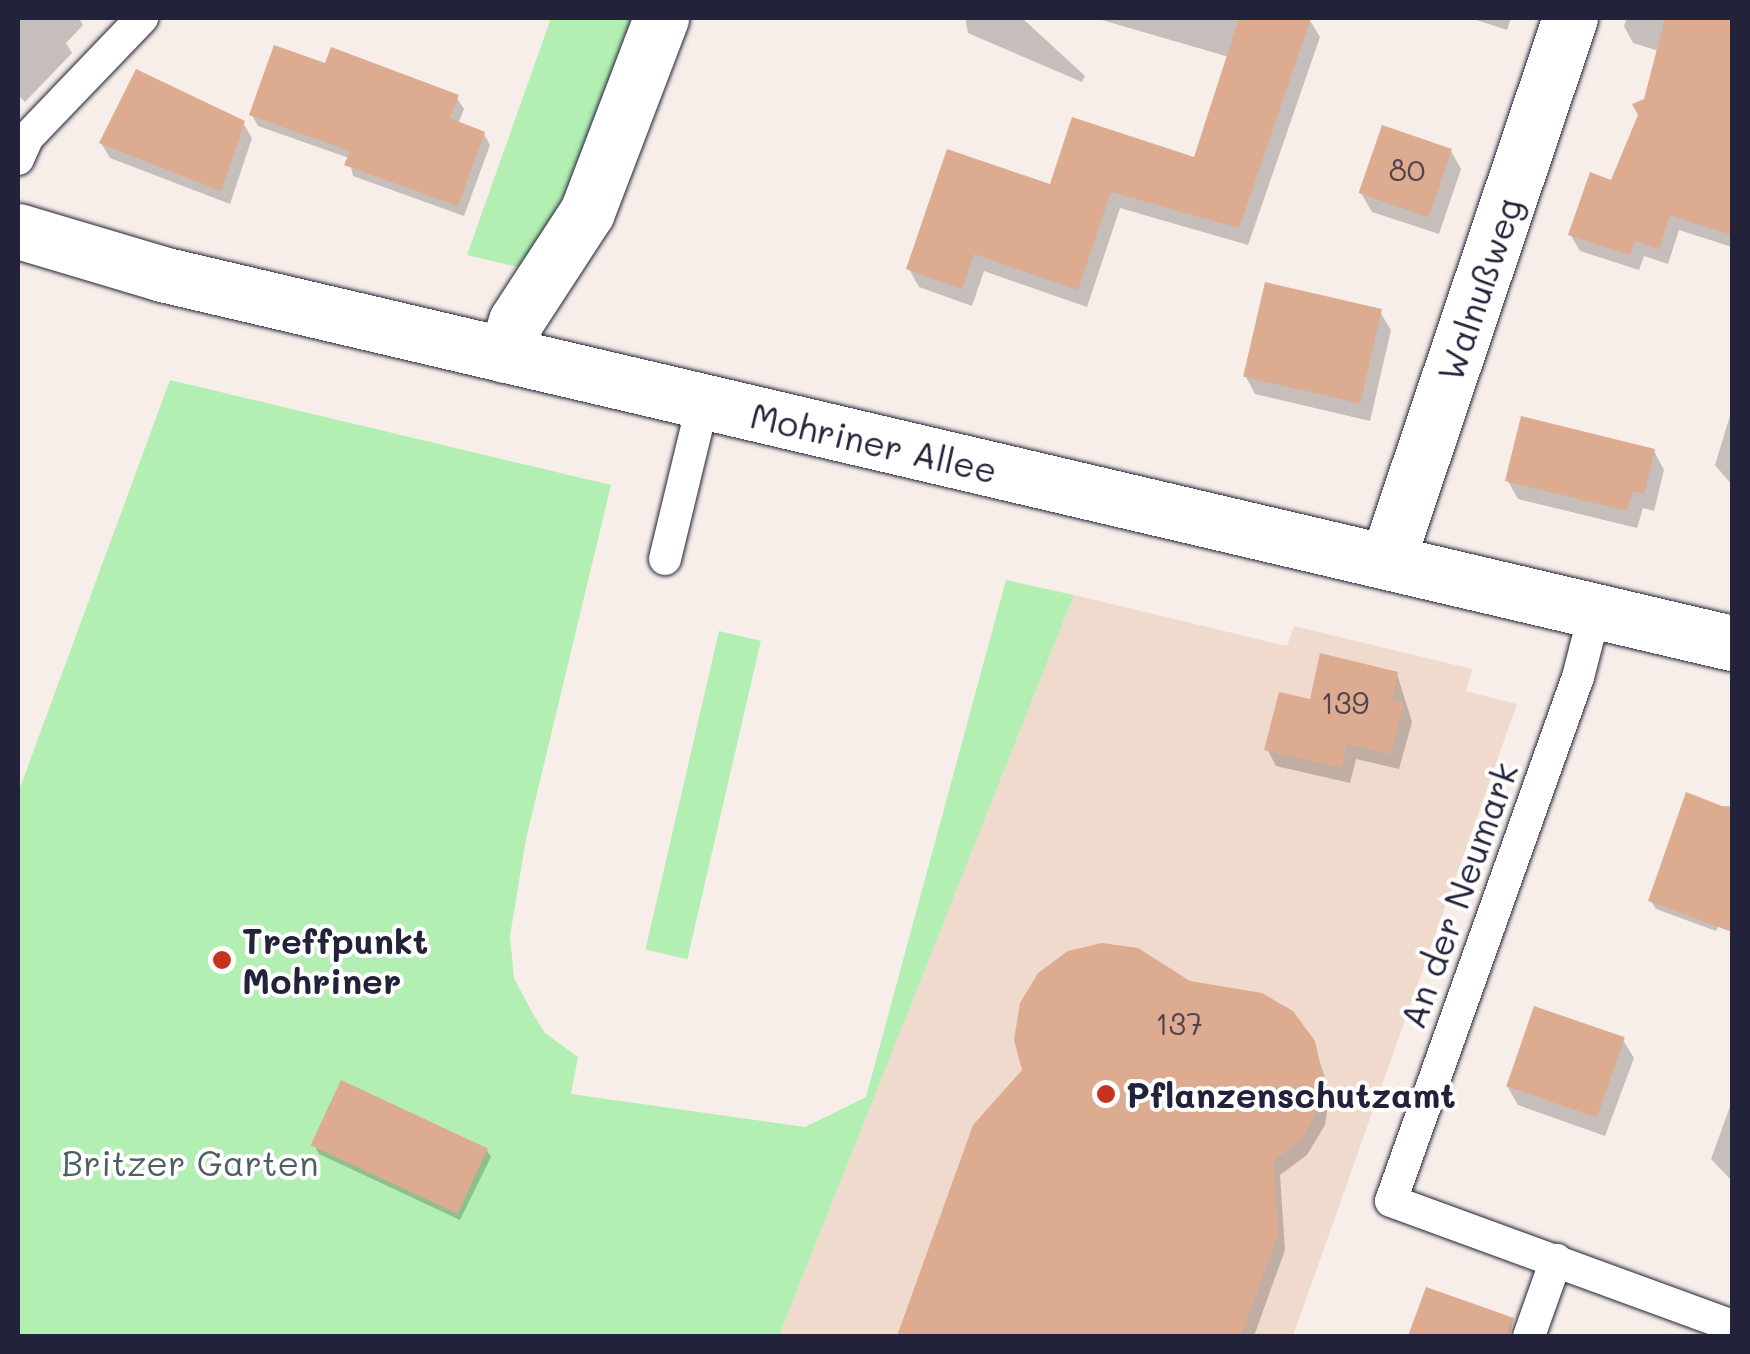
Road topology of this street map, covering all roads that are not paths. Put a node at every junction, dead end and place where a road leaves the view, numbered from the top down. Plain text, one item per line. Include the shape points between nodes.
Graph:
1 (142, 18) edge
2 (660, 18) edge
3 (1570, 18) edge
4 (18, 158) edge
5 (18, 231) edge
6 (505, 355) junction
7 (703, 402) junction
8 (665, 560) dead end
9 (1388, 560) junction
10 (1595, 611) junction
11 (1732, 644) edge
12 (1556, 1260) junction
13 (1732, 1326) edge
14 (1529, 1336) edge

1 - 4 lane via 28,137
2 - 6 main road via 588,212 516,321
3 - 9 main road, Walnußweg
5 - 6 main road, Mohriner Allee via 162,274
6 - 7 main road, Mohriner Allee
7 - 8 lane
7 - 9 main road, Mohriner Allee
9 - 10 main road, Mohriner Allee
10 - 11 main road, Mohriner Allee
10 - 12 lane, An der Neumark via 1578,677 1391,1201
12 - 13 lane, An der Neumark
12 - 14 lane

